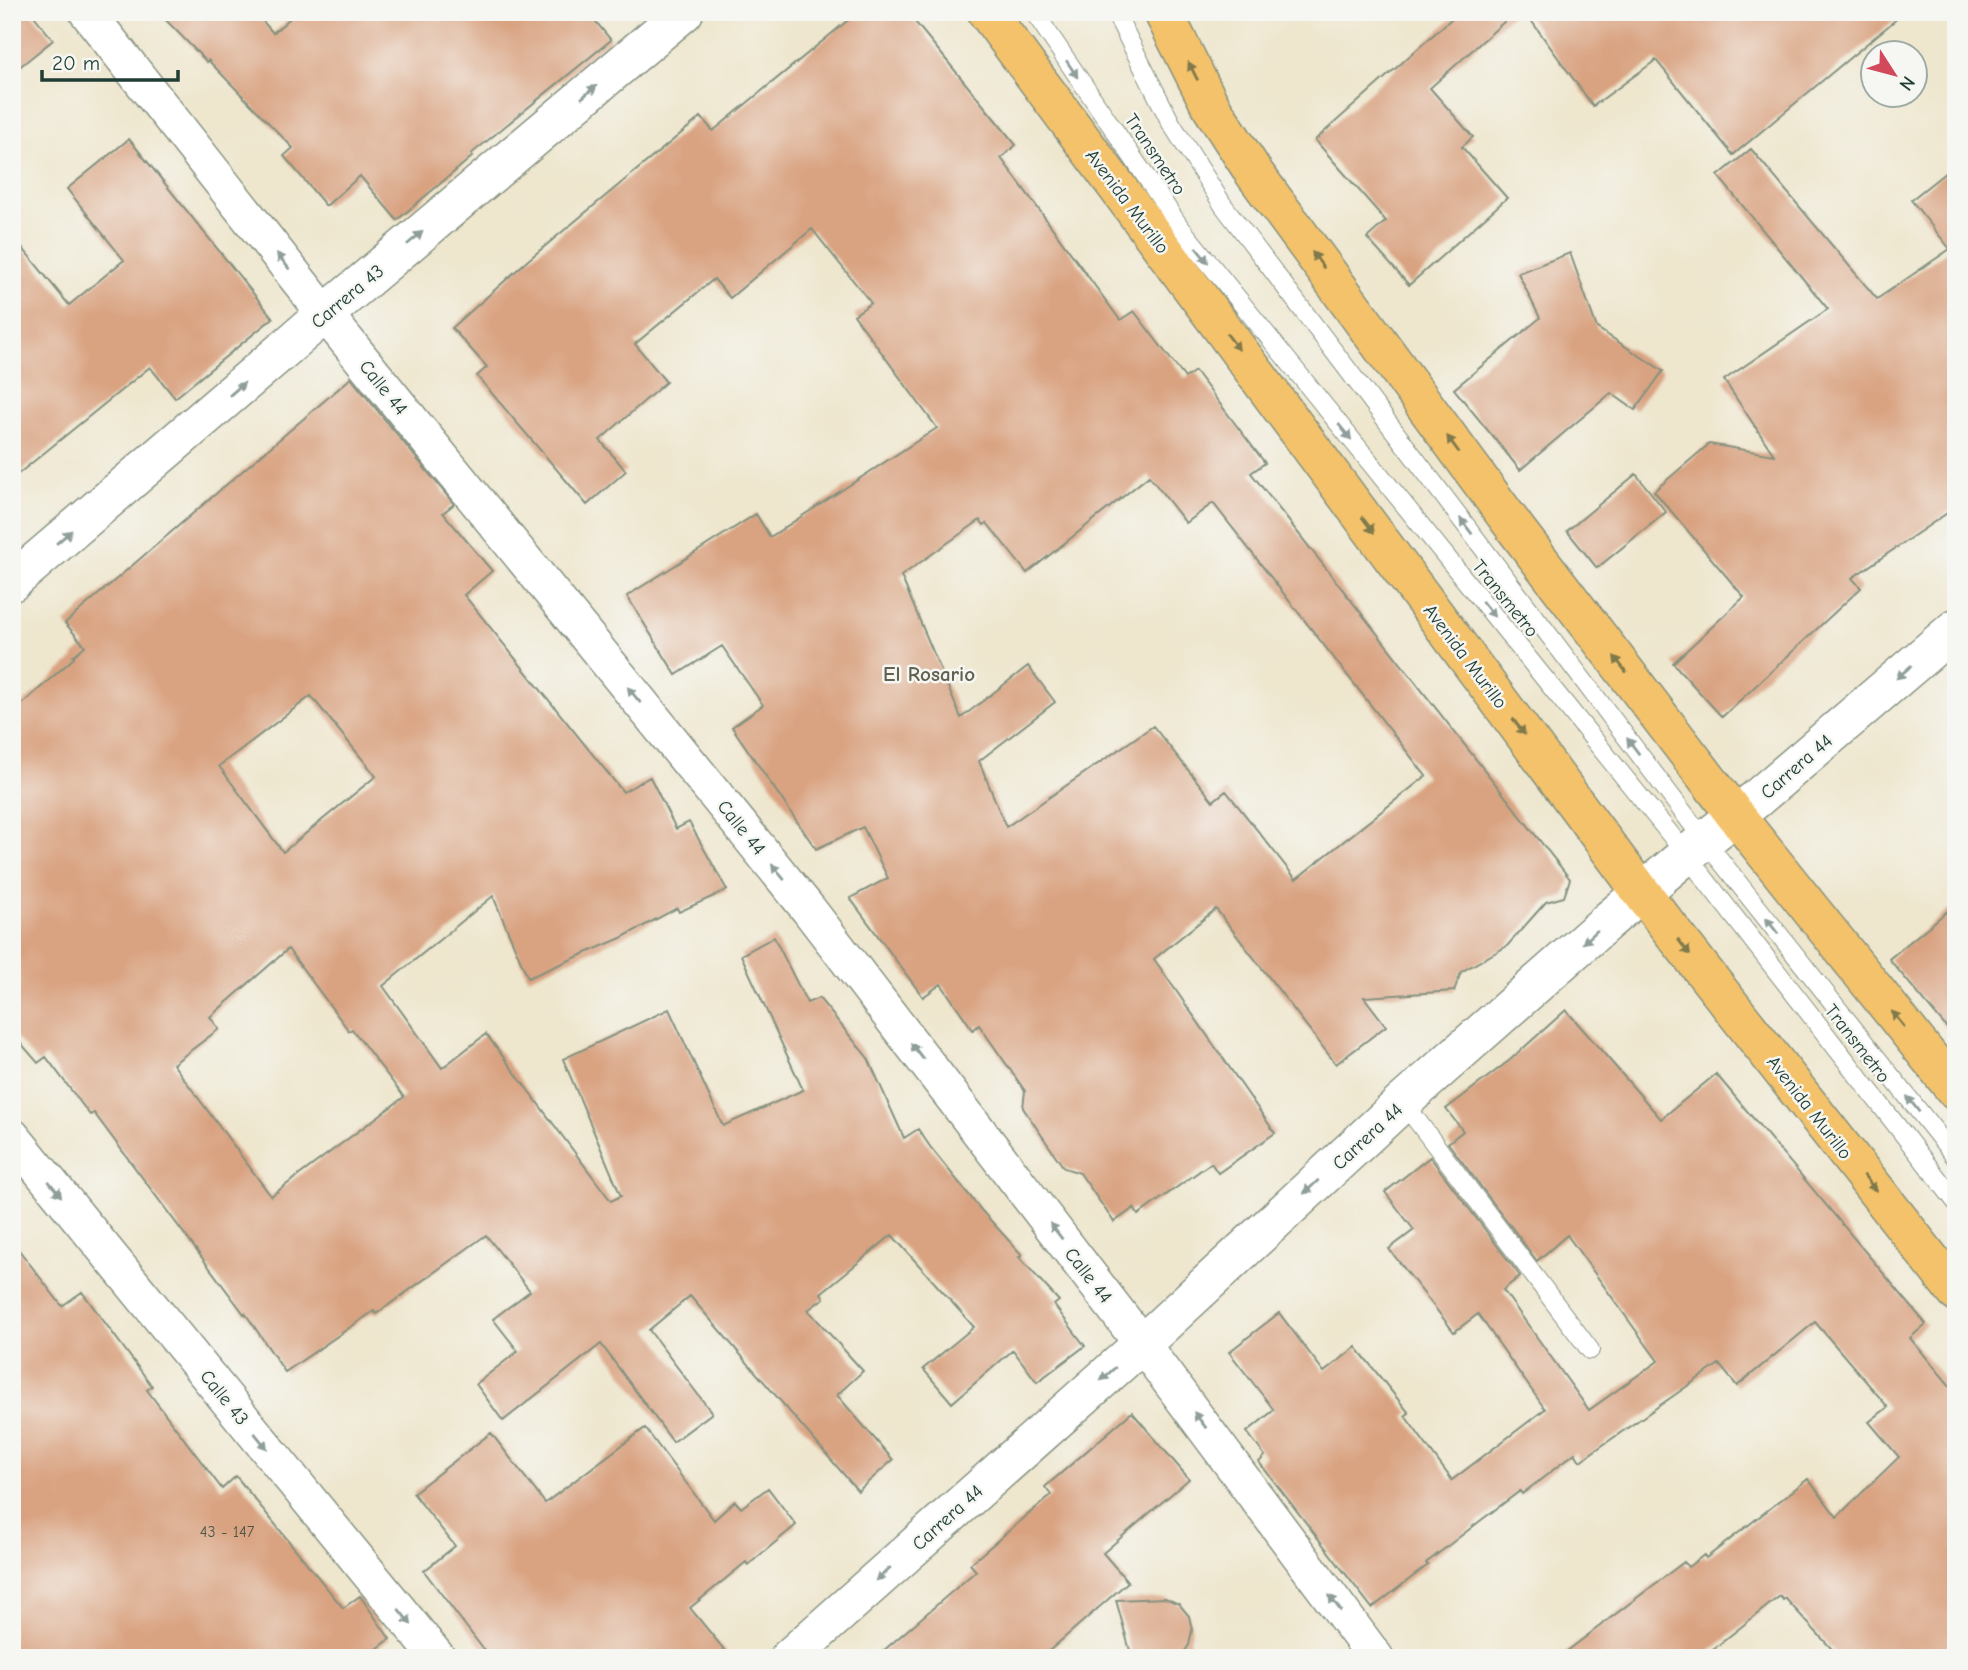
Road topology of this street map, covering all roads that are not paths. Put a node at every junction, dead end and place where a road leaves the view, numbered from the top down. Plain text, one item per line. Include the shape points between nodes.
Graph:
1 (87, 12) edge
2 (684, 12) edge
3 (987, 12) edge
4 (1034, 12) edge
5 (1115, 12) edge
6 (1163, 12) edge
7 (325, 314) junction
8 (12, 582) edge
9 (1956, 628) edge
10 (1735, 816) junction
11 (1695, 849) junction
12 (1642, 893) junction
13 (1956, 1091) edge
14 (1403, 1102) junction
15 (12, 1136) edge
16 (1956, 1158) edge
17 (1956, 1202) edge
18 (1956, 1292) edge
19 (1142, 1344) junction
20 (1590, 1350) dead end
21 (438, 1658) edge
22 (789, 1658) edge
23 (1376, 1658) edge

7 -> 1 street, Calle 44
7 -> 2 street, Carrera 43
3 -> 12 main road, Avenida Murillo
4 -> 11 lane, Transmetro via 1180,227 1670,834
11 -> 5 lane, Transmetro via 1223,205 1171,123
10 -> 6 main road via 1518,532 1254,173 1210,105
8 -> 7 street, Carrera 43
19 -> 7 street, Calle 44 via 809,911
9 -> 10 street, Carrera 44
10 - 11 street, Carrera 44
13 -> 10 main road
11 - 12 street, Carrera 44
16 -> 11 lane, Transmetro
11 - 17 lane, Transmetro
12 -> 14 street, Carrera 44
12 -> 18 main road, Avenida Murillo
14 -> 19 street, Carrera 44
14 - 20 lane
15 -> 21 street, Calle 43
19 -> 22 street, Carrera 44
23 -> 19 street, Calle 44

